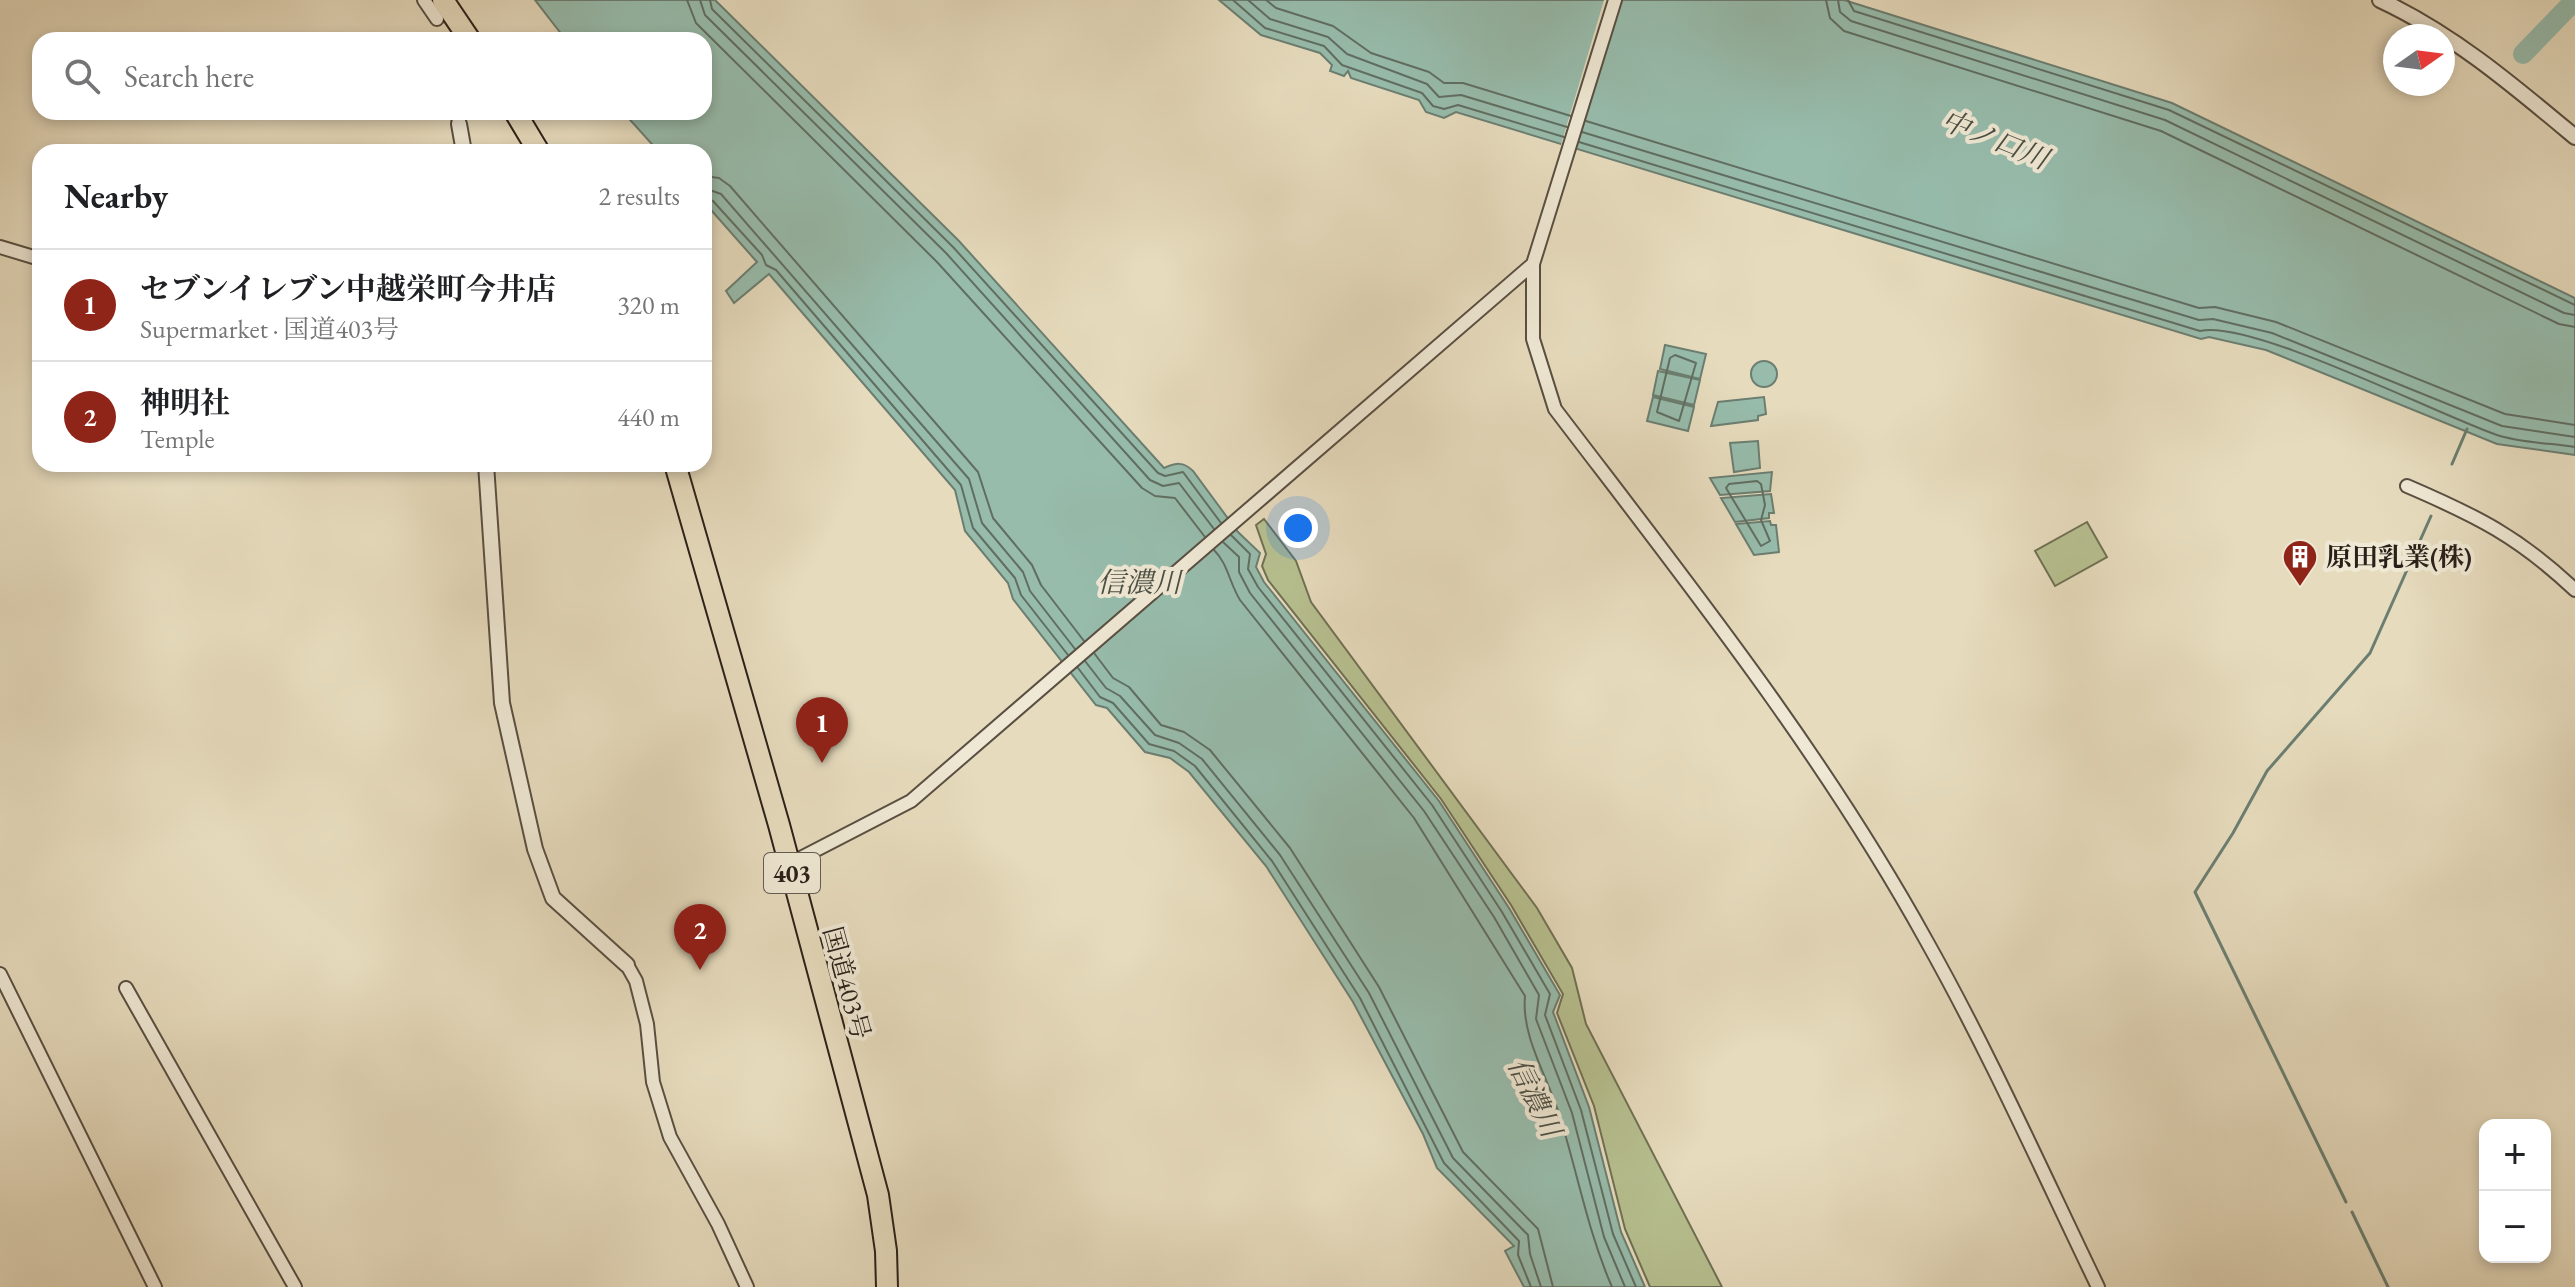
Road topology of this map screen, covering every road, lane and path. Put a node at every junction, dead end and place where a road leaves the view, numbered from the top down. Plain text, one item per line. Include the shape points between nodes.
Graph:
1 (424, 0) edge
2 (1615, 0) edge
3 (2380, 0) edge
4 (440, 10) edge
5 (462, 32) edge
6 (458, 120) edge
7 (520, 120) edge
8 (2575, 137) edge
9 (463, 144) edge
10 (534, 144) edge
11 (0, 247) edge
12 (32, 257) edge
13 (1533, 264) junction
14 (487, 472) edge
15 (677, 472) edge
16 (2407, 486) dead end
17 (2575, 590) edge
18 (789, 864) junction
19 (627, 965) joint
20 (0, 974) edge
21 (126, 988) dead end
22 (155, 1287) edge
23 (295, 1287) edge
24 (747, 1287) edge
25 (887, 1287) edge
26 (2098, 1287) edge

1 - 4 street
2 - 13 street
3 - 8 street via 2472,55
4 - 5 highway
6 - 9 street
7 - 10 highway
11 - 12 street
13 - 18 street via 911,801
13 - 26 street via 1533,339 1555,409 1715,616 1844,804 1927,940
14 - 19 street via 502,703 535,849 553,898
15 - 18 highway, 国道403号 / 403
16 - 17 street via 2520,542
18 - 25 highway, 国道403号 / 403 via 878,1195
19 - 24 street via 647,1024 653,1082 670,1137
20 - 22 street
21 - 23 street

